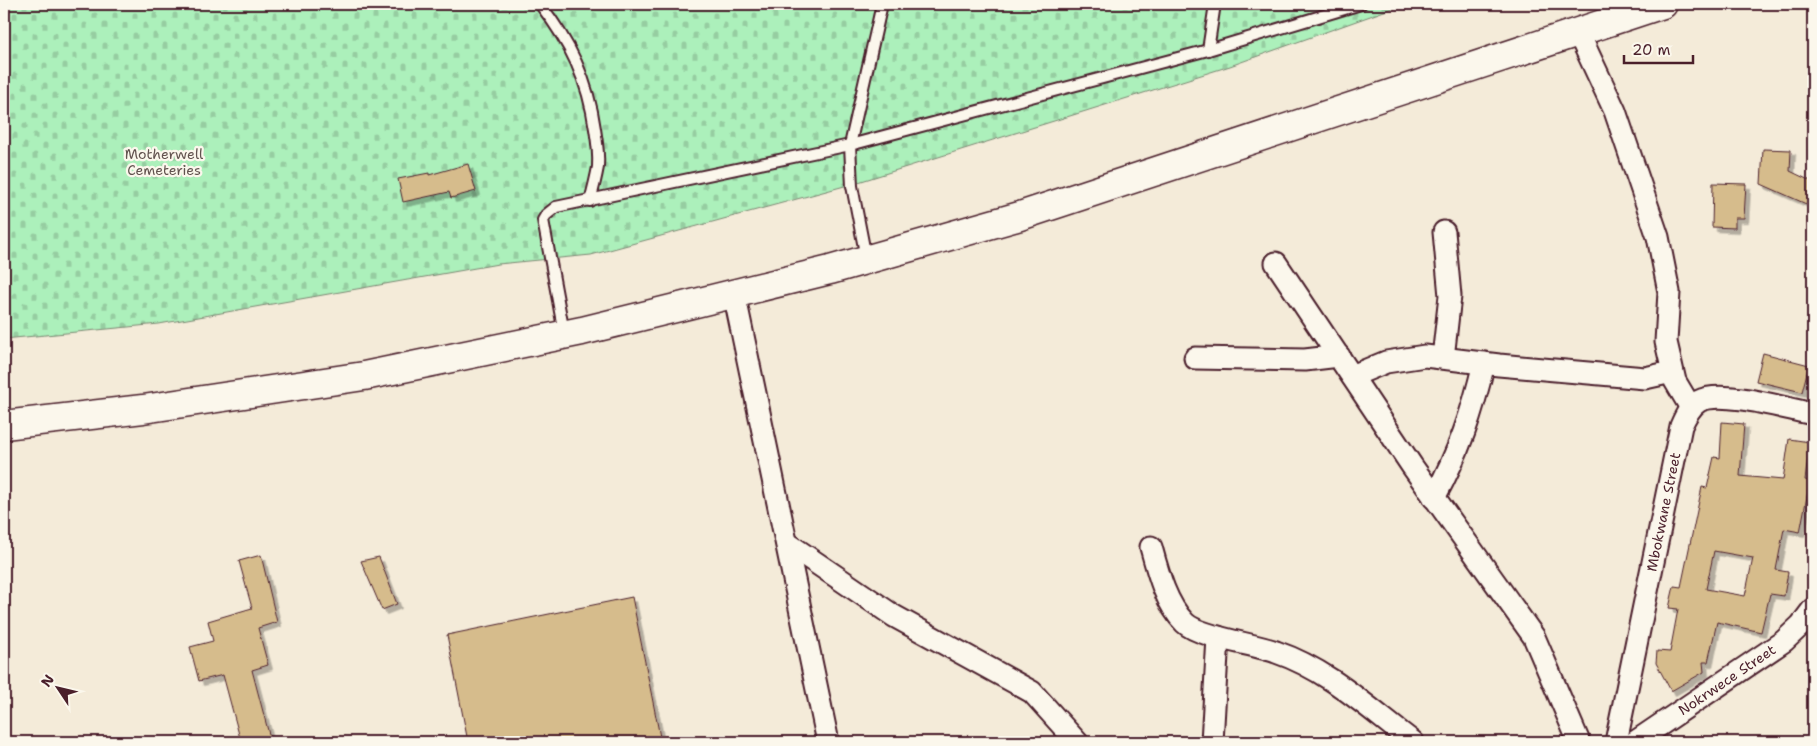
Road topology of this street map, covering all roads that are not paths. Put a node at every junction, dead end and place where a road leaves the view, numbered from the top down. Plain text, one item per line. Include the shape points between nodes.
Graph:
1 (540, 4) edge
2 (882, 4) edge
3 (1215, 4) edge
4 (1361, 4) edge
5 (1663, 4) edge
6 (1578, 32) junction
7 (1208, 50) junction
8 (850, 146) junction
9 (590, 201) junction
10 (1444, 232) dead end
11 (866, 260) junction
12 (1276, 263) dead end
13 (734, 293) junction
14 (564, 334) junction
15 (1338, 356) junction
16 (1195, 358) dead end
17 (1443, 358) junction
18 (1484, 363) junction
19 (1672, 372) junction
20 (1352, 376) junction
21 (1691, 408) junction
22 (1813, 414) edge
23 (4, 425) edge
24 (1434, 498) junction
25 (787, 543) junction
26 (1151, 547) dead end
27 (1809, 617) edge
28 (1218, 637) junction
29 (828, 742) edge
30 (1077, 742) edge
31 (1212, 742) edge
32 (1412, 742) edge
33 (1579, 742) edge
34 (1616, 742) edge
35 (1635, 742) edge

1 - 9 lane via 561,31 578,63 588,92 598,144 598,166
2 - 8 lane
3 - 7 lane
4 - 7 lane
5 - 6 main road
6 - 11 main road via 1020,216
6 - 19 street via 1615,111 1658,237 1669,292 1666,342
7 - 8 lane
8 - 9 lane
8 - 11 lane via 852,186
9 - 14 lane via 556,207 544,220
10 - 17 street via 1450,296
11 - 13 main road
12 - 15 street
13 - 14 main road
13 - 25 street
14 - 23 main road via 364,376 143,409
15 - 16 street via 1305,360
15 - 20 street
17 - 18 street
17 - 20 street via 1425,356 1386,362
18 - 19 street via 1646,378
18 - 24 street via 1473,410 1455,460
19 - 21 street
20 - 24 street
21 - 22 street via 1697,402 1718,396
21 - 34 street, Mbokwane Street via 1680,426
24 - 33 street via 1534,637
25 - 29 street
25 - 30 street via 894,616 1032,692
26 - 28 street via 1173,610 1187,625
27 - 35 street, Nokrwece Street via 1784,641
28 - 31 street
28 - 32 street via 1276,652 1331,678

